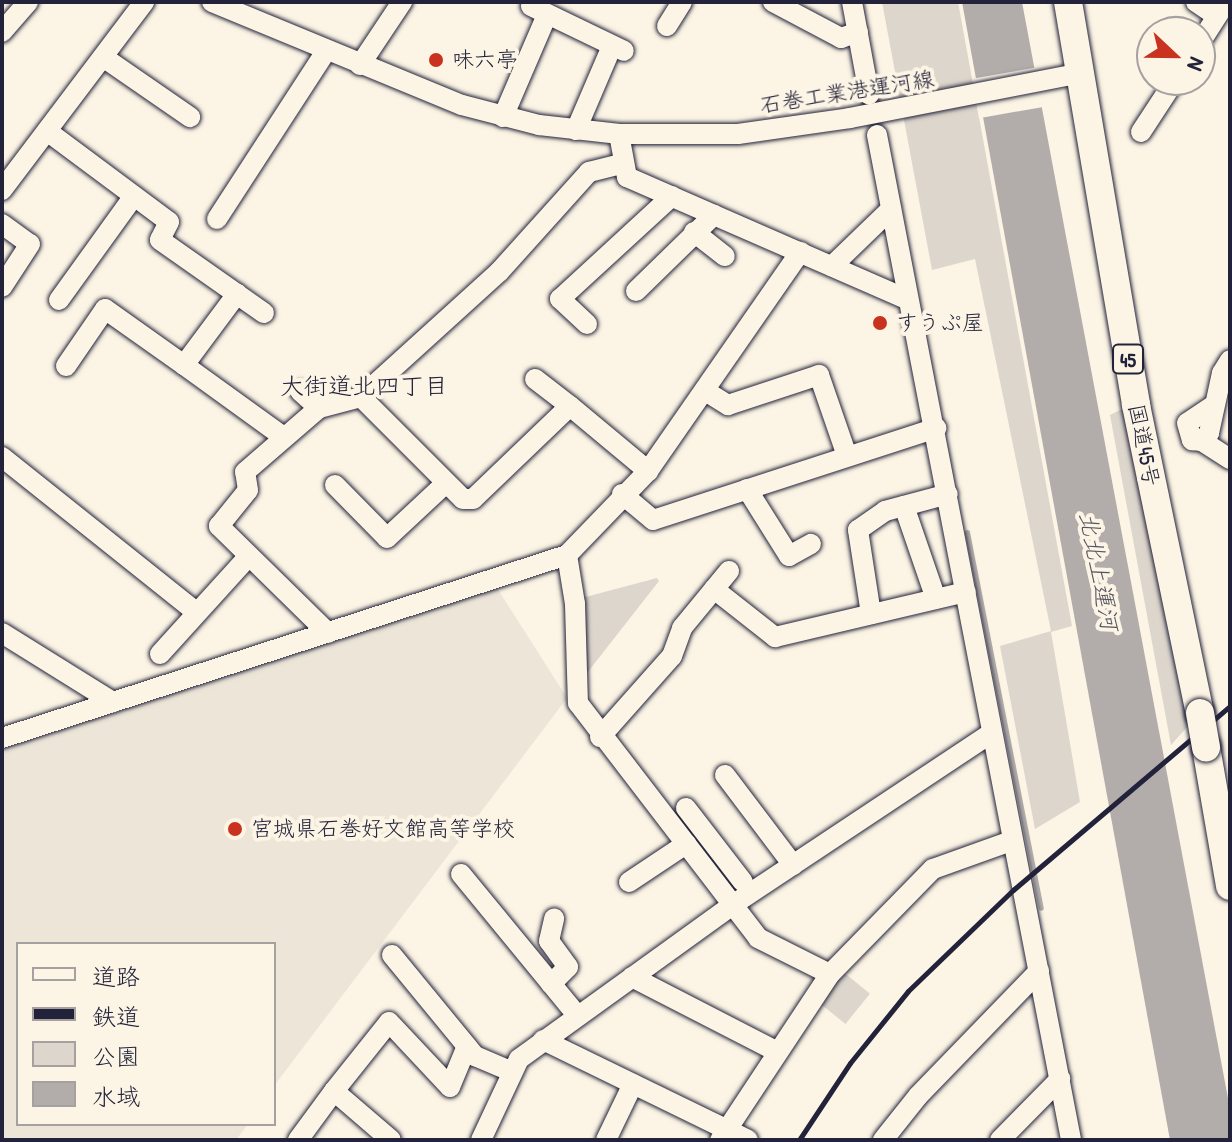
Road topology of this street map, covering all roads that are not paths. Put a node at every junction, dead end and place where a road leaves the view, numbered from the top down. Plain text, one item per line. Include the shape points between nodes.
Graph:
1 (28, 2) edge
2 (144, 2) edge
3 (213, 2) edge
4 (402, 2) edge
5 (682, 2) edge
6 (773, 2) edge
7 (852, 2) edge
8 (1068, 2) edge
9 (1196, 2) edge
10 (1222, 9) edge
11 (667, 26) dead end
12 (2, 32) edge
13 (858, 32) junction
14 (326, 51) junction
15 (103, 57) junction
16 (360, 65) junction
17 (1081, 73) junction
18 (869, 94) dead end
19 (1165, 96) edge
20 (190, 117) dead end
21 (503, 117) junction
22 (576, 130) junction
23 (47, 131) junction
24 (1141, 132) dead end
25 (619, 134) junction
26 (877, 135) dead end
27 (622, 164) junction
28 (2, 190) edge
29 (134, 196) junction
30 (672, 196) junction
31 (891, 209) junction
32 (714, 215) junction
33 (217, 219) dead end
34 (2, 224) edge
35 (694, 232) junction
36 (800, 252) junction
37 (725, 256) dead end
38 (832, 266) junction
39 (2, 287) edge
40 (636, 291) dead end
41 (237, 294) junction
42 (59, 300) dead end
43 (908, 300) junction
44 (264, 313) dead end
45 (587, 324) dead end
46 (184, 365) junction
47 (66, 366) dead end
48 (1227, 370) edge
49 (535, 379) dead end
50 (300, 391) dead end
51 (707, 392) junction
52 (361, 397) junction
53 (570, 406) junction
54 (319, 408) junction
55 (936, 428) junction
56 (282, 436) junction
57 (847, 456) junction
58 (2, 457) edge
59 (1230, 459) edge
60 (648, 471) junction
61 (446, 483) junction
62 (335, 485) dead end
63 (747, 489) junction
64 (622, 494) junction
65 (948, 494) junction
66 (904, 506) junction
67 (811, 544) dead end
68 (567, 555) junction
69 (249, 556) junction
70 (729, 571) dead end
71 (714, 589) junction
72 (966, 592) junction
73 (936, 599) junction
74 (196, 612) junction
75 (871, 614) junction
76 (2, 633) edge
77 (328, 633) junction
78 (160, 654) dead end
79 (113, 702) junction
80 (991, 733) junction
81 (600, 737) junction
82 (2, 738) edge
83 (725, 775) dead end
84 (681, 837) junction
85 (1011, 841) junction
86 (793, 865) junction
87 (461, 874) dead end
88 (629, 882) dead end
89 (743, 882) dead end
90 (1230, 886) edge
91 (734, 904) junction
92 (554, 919) dead end
93 (392, 955) dead end
94 (1039, 971) junction
95 (830, 974) junction
96 (632, 977) junction
97 (551, 984) junction
98 (577, 1015) junction
99 (543, 1040) junction
100 (467, 1046) junction
101 (776, 1051) junction
102 (510, 1071) junction
103 (1060, 1079) junction
104 (633, 1084) junction
105 (334, 1091) junction
106 (723, 1134) edge
107 (298, 1140) edge
108 (391, 1140) edge
109 (481, 1140) edge
110 (606, 1140) edge
111 (748, 1140) edge
112 (883, 1140) edge
113 (1000, 1140) edge
114 (1071, 1140) edge

1 - 12 street
2 - 15 street
3 - 14 street, 石巻工業港運河線
4 - 16 street
5 - 11 street
6 - 13 street via 841,38
7 - 13 street
8 - 17 highway, 国道45号 / 45
9 - 10 street
13 - 18 street
14 - 16 street, 石巻工業港運河線
14 - 33 street
15 - 20 street
15 - 23 street
16 - 21 street, 石巻工業港運河線
17 - 25 street, 石巻工業港運河線 via 738,134
17 - 90 highway, 国道45号 / 45, bridge via 1136,405
19 - 24 street
21 - 22 street, 石巻工業港運河線
21 - 22 street via 539,10 618,48
22 - 25 street, 石巻工業港運河線
23 - 28 street
23 - 29 street
25 - 27 street
26 - 31 street
27 - 30 street via 627,177
27 - 52 street via 589,172 499,272
29 - 41 street via 169,222 160,240
29 - 42 street
30 - 32 street
30 - 45 street via 560,299
31 - 38 street
31 - 43 street
32 - 35 street
32 - 36 street
34 - 39 street via 30,244
35 - 37 street
35 - 40 street
36 - 38 street
36 - 51 street
38 - 43 street
41 - 44 street
41 - 46 street
43 - 55 street
46 - 47 street via 105,309
46 - 56 street
48 - 59 street via 1202,441
49 - 53 street
50 - 54 street
51 - 57 street via 728,405 819,375
51 - 60 street
52 - 54 street
52 - 61 street
53 - 60 street
53 - 61 street via 473,499 463,499
54 - 56 street
55 - 57 street
55 - 65 street
56 - 69 street via 245,472 248,490 219,526
57 - 63 street
58 - 74 street
60 - 64 street
61 - 62 street via 387,538
63 - 64 street via 653,520
63 - 67 street via 789,556
64 - 68 street
65 - 66 street
65 - 72 street
66 - 73 street
66 - 75 street via 885,511 858,530
68 - 77 street
68 - 81 street via 575,604 578,703
69 - 74 street
69 - 77 street
70 - 71 street
71 - 75 street via 775,637
71 - 81 street via 682,628 672,656
72 - 73 street
72 - 80 street
73 - 75 street
74 - 78 street
76 - 79 street
77 - 79 street
79 - 82 street
80 - 85 street
80 - 86 street
81 - 84 street
83 - 86 street
84 - 88 street
84 - 89 street via 689,812
84 - 91 street
85 - 94 street
85 - 95 street via 933,869
86 - 91 street
87 - 97 street
91 - 95 street via 758,938
91 - 96 street
92 - 97 street via 549,941 568,967
93 - 100 street
94 - 103 street
94 - 112 street via 918,1096
95 - 101 street
96 - 98 street
96 - 101 street
97 - 98 street
98 - 99 street
99 - 102 street
99 - 104 street
100 - 102 street via 475,1056
100 - 105 street via 450,1087 389,1022
101 - 106 street
102 - 109 street
103 - 113 street
103 - 114 street
104 - 106 street
104 - 110 street
105 - 107 street
105 - 108 street
106 - 111 street

